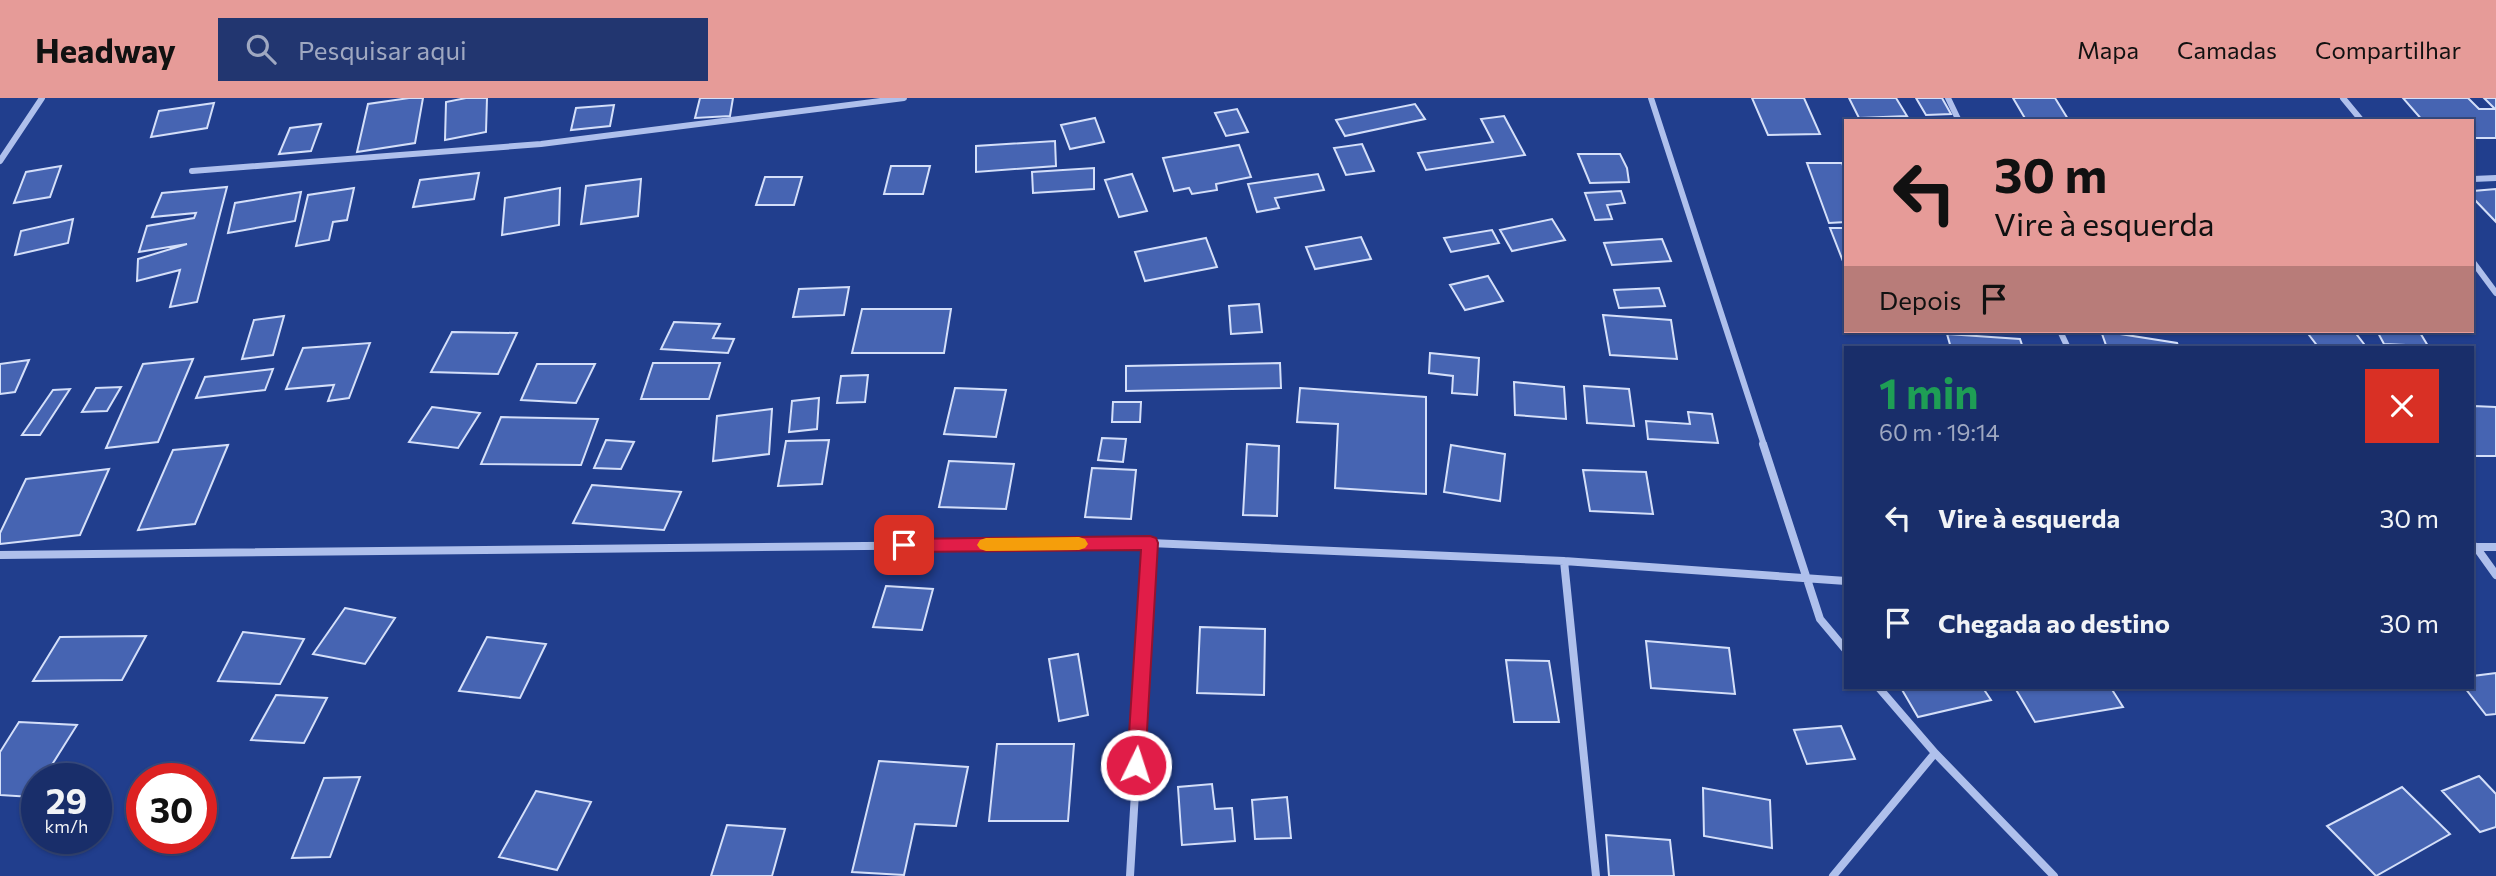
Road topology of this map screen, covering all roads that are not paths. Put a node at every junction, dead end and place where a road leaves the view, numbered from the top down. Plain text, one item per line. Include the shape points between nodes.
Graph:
1 (42, 98) edge
2 (904, 98) edge
3 (1651, 98) edge
4 (1948, 98) edge
5 (2343, 98) edge
6 (1958, 119) edge
7 (2360, 119) edge
8 (0, 161) edge
9 (192, 171) dead end
10 (2496, 177) edge
11 (2474, 179) edge
12 (2474, 263) edge
13 (2496, 293) edge
14 (1150, 543) junction
15 (2474, 547) edge
16 (2496, 547) edge
17 (0, 555) edge
18 (1564, 561) junction
19 (2496, 575) edge
20 (1806, 580) junction
21 (1844, 581) edge
22 (1844, 648) edge
23 (1880, 689) edge
24 (1935, 753) junction
25 (1130, 876) edge
26 (1596, 876) edge
27 (1833, 876) edge
28 (2054, 876) edge

1 - 8 street
2 - 9 street via 541,144
3 - 20 street
4 - 6 street
5 - 7 street
10 - 11 street
12 - 13 street
14 - 17 street
14 - 18 street
14 - 25 street
15 - 16 street
15 - 19 street
18 - 20 street
18 - 26 street
20 - 21 street
20 - 22 street via 1820,619
23 - 24 street
24 - 27 street
24 - 28 street

